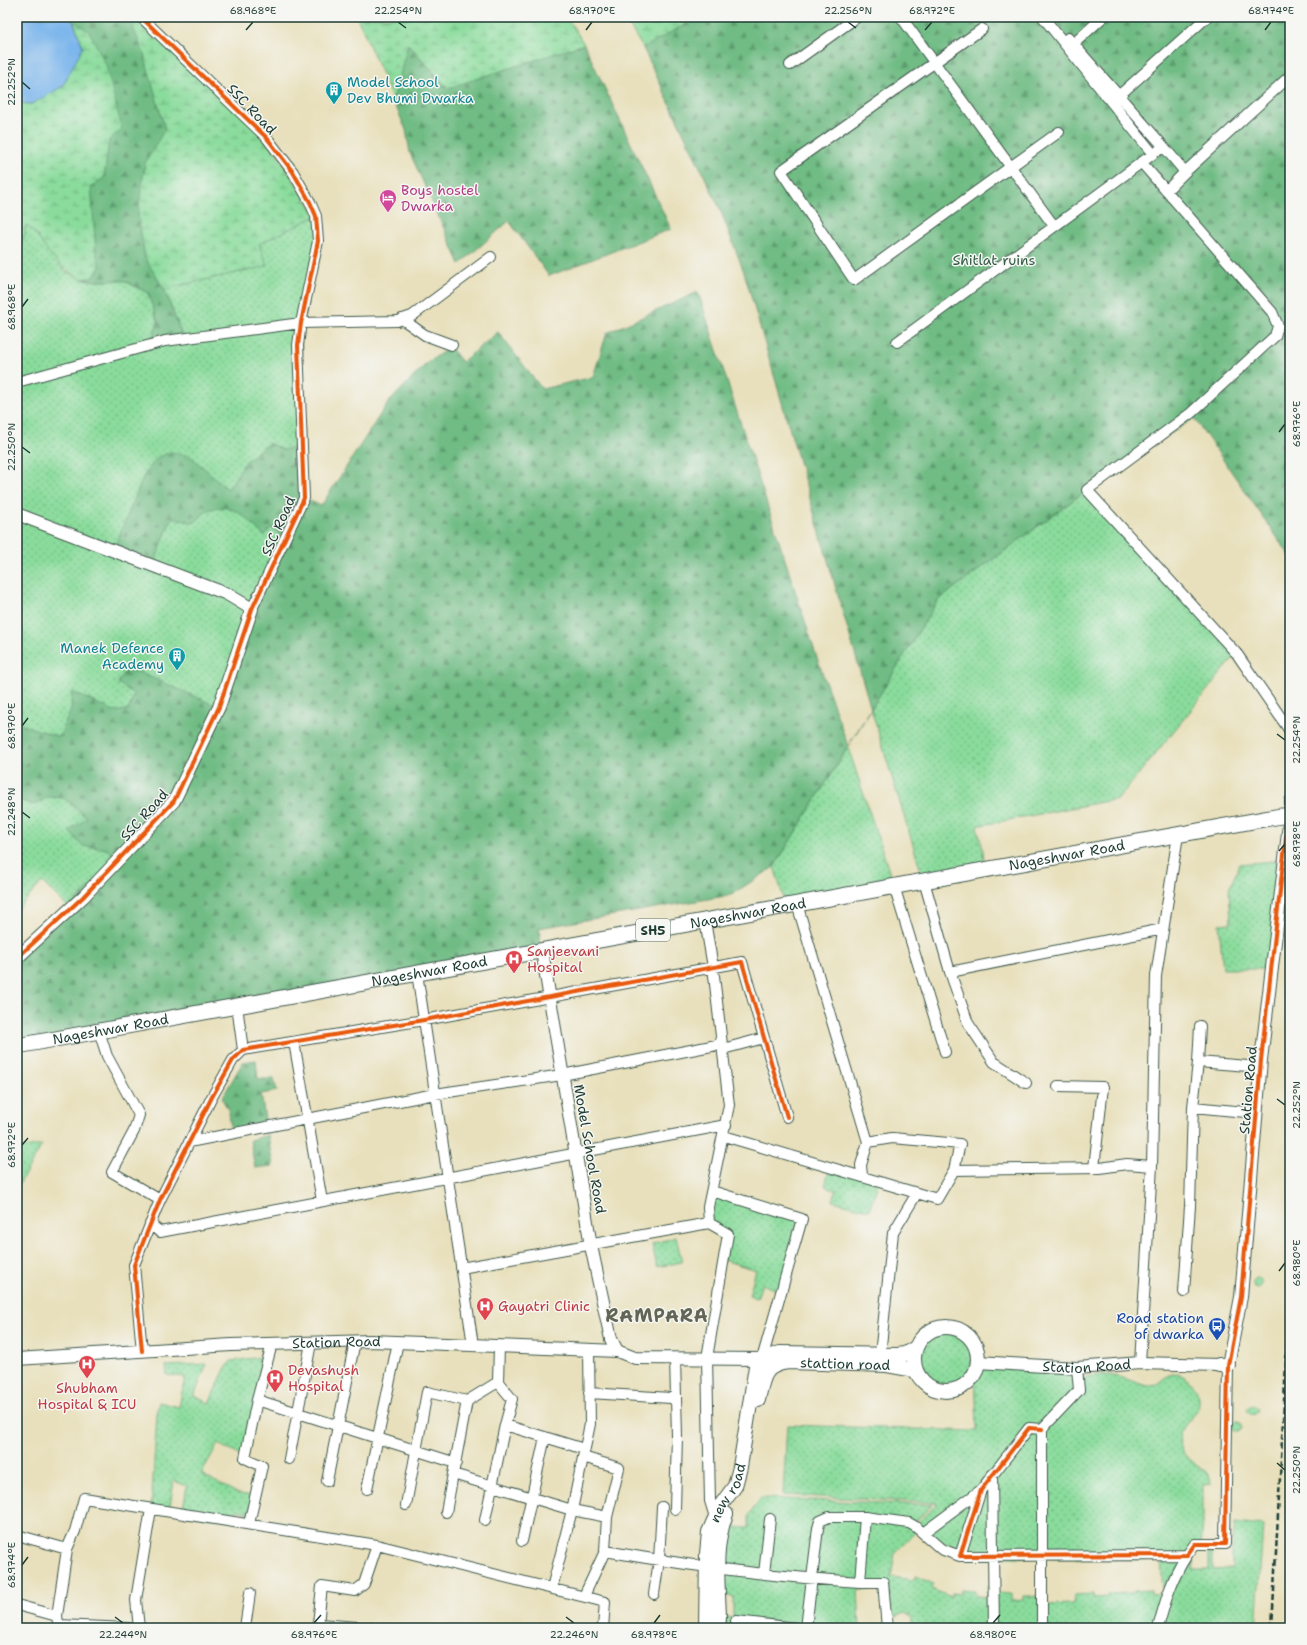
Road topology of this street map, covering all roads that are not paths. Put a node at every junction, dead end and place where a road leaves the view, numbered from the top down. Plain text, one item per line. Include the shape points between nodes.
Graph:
1 (141, 17) edge
2 (857, 17) edge
3 (901, 17) edge
4 (1043, 17) edge
5 (1050, 17) edge
6 (1103, 17) edge
7 (1207, 17) edge
8 (982, 29) dead end
9 (1071, 46) junction
10 (934, 62) junction
11 (790, 65) dead end
12 (1290, 76) edge
13 (1115, 99) junction
14 (1059, 132) dead end
15 (1164, 147) junction
16 (1153, 154) junction
17 (1141, 162) junction
18 (1011, 167) junction
19 (1185, 172) junction
20 (1166, 191) junction
21 (1054, 226) junction
22 (491, 257) dead end
23 (402, 319) junction
24 (301, 322) junction
25 (897, 342) dead end
26 (452, 345) dead end
27 (17, 382) edge
28 (17, 514) edge
29 (252, 609) junction
30 (1290, 730) edge
31 (1290, 801) edge
32 (1290, 816) edge
33 (1178, 835) junction
34 (924, 881) junction
35 (894, 886) junction
36 (796, 904) junction
37 (705, 921) junction
38 (1163, 929) junction
39 (542, 950) junction
40 (17, 958) edge
41 (713, 967) junction
42 (950, 972) junction
43 (417, 973) junction
44 (549, 997) junction
45 (237, 1006) junction
46 (424, 1020) junction
47 (1200, 1026) dead end
48 (99, 1031) junction
49 (764, 1038) junction
50 (294, 1042) junction
51 (17, 1046) edge
52 (722, 1047) junction
53 (243, 1050) junction
54 (945, 1052) dead end
55 (1198, 1062) junction
56 (1260, 1067) junction
57 (562, 1075) junction
58 (1026, 1083) dead end
59 (1058, 1086) dead end
60 (435, 1094) junction
61 (1193, 1107) junction
62 (1256, 1113) junction
63 (787, 1117) dead end
64 (307, 1118) junction
65 (725, 1131) junction
66 (190, 1142) junction
67 (868, 1142) junction
68 (575, 1154) junction
69 (1152, 1166) junction
70 (1094, 1168) junction
71 (954, 1170) junction
72 (862, 1176) junction
73 (448, 1177) junction
74 (712, 1191) junction
75 (917, 1193) junction
76 (160, 1200) junction
77 (322, 1201) junction
78 (709, 1223) junction
79 (150, 1224) junction
80 (591, 1246) junction
81 (461, 1268) junction
82 (1184, 1292) dead end
83 (355, 1341) junction
84 (398, 1342) junction
85 (310, 1343) junction
86 (272, 1344) junction
87 (473, 1345) junction
88 (499, 1346) junction
89 (915, 1348) junction
90 (590, 1350) junction
91 (142, 1351) junction
92 (617, 1351) junction
93 (880, 1355) junction
94 (675, 1358) junction
95 (707, 1358) junction
96 (17, 1359) edge
97 (762, 1359) junction
98 (978, 1362) junction
99 (776, 1363) junction
100 (1140, 1363) junction
101 (1224, 1365) junction
102 (1078, 1368) junction
103 (915, 1370) junction
104 (498, 1382) junction
105 (762, 1382) junction
106 (589, 1393) junction
107 (257, 1400) junction
108 (467, 1401) junction
109 (676, 1401) junction
110 (298, 1413) junction
111 (505, 1425) junction
112 (338, 1426) junction
113 (1042, 1429) junction
114 (545, 1437) junction
115 (377, 1438) junction
116 (416, 1451) junction
117 (583, 1453) junction
118 (289, 1459) dead end
119 (456, 1463) junction
120 (454, 1474) junction
121 (992, 1475) junction
122 (327, 1481) dead end
123 (493, 1486) junction
124 (367, 1488) dead end
125 (981, 1490) junction
126 (532, 1498) junction
127 (406, 1505) dead end
128 (662, 1508) dead end
129 (151, 1509) junction
130 (675, 1509) dead end
131 (572, 1510) junction
132 (446, 1512) dead end
133 (865, 1517) junction
134 (607, 1518) junction
135 (719, 1519) junction
136 (770, 1519) dead end
137 (485, 1520) dead end
138 (249, 1524) junction
139 (922, 1533) junction
140 (17, 1535) edge
141 (522, 1541) dead end
142 (377, 1545) junction
143 (66, 1549) junction
144 (605, 1552) junction
145 (1186, 1555) junction
146 (960, 1556) junction
147 (1042, 1556) junction
148 (993, 1557) junction
149 (659, 1560) junction
150 (713, 1568) junction
151 (764, 1574) junction
152 (812, 1580) junction
153 (860, 1582) junction
154 (552, 1588) junction
155 (250, 1593) dead end
156 (654, 1594) dead end
157 (584, 1596) junction
158 (17, 1605) edge
159 (736, 1621) dead end
160 (58, 1623) edge
161 (318, 1626) edge
162 (129, 1628) edge
163 (139, 1628) edge
164 (245, 1628) edge
165 (357, 1628) edge
166 (371, 1628) edge
167 (603, 1628) edge
168 (706, 1628) edge
169 (718, 1628) edge
170 (797, 1628) edge
171 (806, 1628) edge
172 (887, 1628) edge
173 (994, 1628) edge
174 (1042, 1628) edge
175 (1158, 1628) edge

1 - 24 street, SSC Road via 267,138 293,172 310,202 316,216 318,241
2 - 11 street
3 - 10 street
4 - 9 street
5 - 9 street
6 - 9 street
7 - 13 street
8 - 10 street
9 - 13 street
10 - 18 street
10 - 18 street via 781,171 854,280
12 - 19 street
13 - 15 street
13 - 16 street
14 - 18 street
15 - 16 street
15 - 19 street
16 - 17 street
17 - 20 street
17 - 21 street
18 - 21 street
19 - 20 street
20 - 30 street via 1272,312 1278,326 1275,336 1191,412 1087,490 1237,654
21 - 25 street
22 - 23 street via 412,316
23 - 24 street
23 - 26 street via 425,335
24 - 27 street via 165,341
24 - 29 street, SSC Road via 298,345 304,498
28 - 29 street via 226,594
29 - 40 street, SSC Road via 219,708 174,801 83,897
31 - 32 street
32 - 33 main road, Nageshwar Road / SH5
32 - 56 street, Station Road
33 - 34 main road, Nageshwar Road / SH5
33 - 38 street
34 - 35 main road, Nageshwar Road / SH5
34 - 42 street
35 - 36 main road, Nageshwar Road / SH5
35 - 54 street
36 - 37 main road, Nageshwar Road / SH5
36 - 67 street
37 - 39 main road, Nageshwar Road / SH5
37 - 41 street
38 - 42 street
38 - 69 street via 1156,976
39 - 43 main road, Nageshwar Road / SH5
39 - 44 street, Model School Road
41 - 44 street
41 - 49 street via 742,962
41 - 52 street
42 - 58 street via 968,1023 976,1036 994,1062
43 - 45 main road, Nageshwar Road / SH5
43 - 46 street
44 - 46 street
44 - 57 street, Model School Road
45 - 48 main road, Nageshwar Road / SH5
45 - 53 street
46 - 50 street
46 - 60 street
47 - 55 street
48 - 51 main road, Nageshwar Road / SH5
48 - 76 street via 107,1056 139,1115 112,1172
49 - 52 street
49 - 63 street
50 - 53 street
50 - 64 street
52 - 57 street
52 - 65 street via 730,1105
53 - 66 street via 233,1060
55 - 56 street
55 - 61 street
56 - 62 street, Station Road
57 - 60 street
57 - 68 street, Model School Road
59 - 70 street via 1103,1087
60 - 64 street
60 - 73 street
61 - 62 street
61 - 82 street
62 - 101 street, Station Road via 1240,1297
64 - 66 street
64 - 77 street
65 - 68 street
65 - 72 street
65 - 74 street
66 - 76 street
67 - 71 street via 892,1138 960,1144
67 - 72 street via 861,1165
68 - 73 street
68 - 80 street, Model School Road
69 - 70 street via 1128,1164
69 - 100 street
70 - 71 street
71 - 75 street via 937,1199
72 - 75 street
73 - 77 street
73 - 81 street
74 - 78 street via 708,1207
74 - 97 street via 802,1219
75 - 93 street via 893,1233
76 - 79 street
77 - 79 street via 160,1232
78 - 80 street
78 - 95 street via 728,1234
79 - 91 street via 134,1265
80 - 81 street
80 - 92 street, Model School Road via 611,1338
81 - 87 street
83 - 84 street, Station Road
83 - 85 street, Station Road
83 - 112 street
84 - 87 street, Station Road
84 - 115 street
85 - 86 street, Station Road
85 - 110 street
86 - 91 street, Station Road
86 - 107 street
87 - 88 street, Station Road
88 - 90 street, Station Road
88 - 104 street
89 - 93 main road via 905,1354
89 - 98 main road via 927,1332 947,1326 966,1334 973,1342
89 - 103 main road
90 - 92 street, Station Road
90 - 106 street
91 - 96 street, Station Road
92 - 94 street, Station Road via 635,1358
93 - 97 main road via 799,1352 770,1355
94 - 95 street
94 - 109 street
95 - 97 street
95 - 135 street via 710,1501
97 - 99 street
97 - 105 street via 767,1362 768,1368
97 - 135 main road, new road via 756,1366 753,1378 735,1486 721,1505
98 - 102 street, Station Road
98 - 103 main road via 969,1382 950,1391 939,1391 928,1386
99 - 103 main road, stattion road via 888,1365
99 - 105 main road, new road via 768,1370
100 - 101 street, Station Road
100 - 102 street, Station Road
101 - 145 street via 1225,1544 1195,1544
102 - 113 street via 1079,1390
104 - 108 street
104 - 111 street via 512,1399
105 - 135 main road, new road via 748,1470 741,1493
106 - 109 street via 670,1398
106 - 117 street via 590,1424
107 - 110 street
107 - 138 street via 245,1458 262,1466
108 - 116 street via 427,1392
108 - 119 street
109 - 130 street
110 - 112 street
110 - 118 street
111 - 114 street
111 - 123 street
112 - 115 street
112 - 122 street
113 - 121 street via 1029,1428
113 - 147 street
114 - 117 street
114 - 126 street
115 - 116 street
115 - 124 street
116 - 119 street
116 - 127 street
117 - 131 street
117 - 134 street via 620,1468
119 - 120 street
120 - 123 street
120 - 132 street
121 - 125 street
121 - 148 street
123 - 126 street
123 - 137 street
125 - 139 street
125 - 146 street
126 - 131 street
126 - 141 street
128 - 149 street
129 - 138 street
129 - 143 street via 84,1498 75,1531
129 - 163 street via 136,1600
131 - 134 street
131 - 154 street
133 - 139 street via 909,1523
133 - 152 street via 829,1517 820,1521
133 - 153 street
134 - 144 street
135 - 150 main road, new road via 709,1532
136 - 151 street
138 - 142 street
139 - 146 street via 941,1549
140 - 143 street
142 - 154 street
142 - 161 street via 364,1584 355,1591 322,1586
143 - 160 street
144 - 149 street
144 - 157 street
145 - 147 street
145 - 175 street via 1169,1590
146 - 148 street
147 - 148 street
147 - 174 street
148 - 173 street
149 - 150 street
149 - 156 street
150 - 151 street
150 - 168 main road, new road
150 - 169 main road, new road
151 - 152 street
152 - 153 street
152 - 171 street
153 - 172 street via 883,1582
154 - 157 street
155 - 164 street
157 - 167 street via 605,1602
158 - 160 street
159 - 170 street
160 - 162 street
161 - 165 street
165 - 166 street

